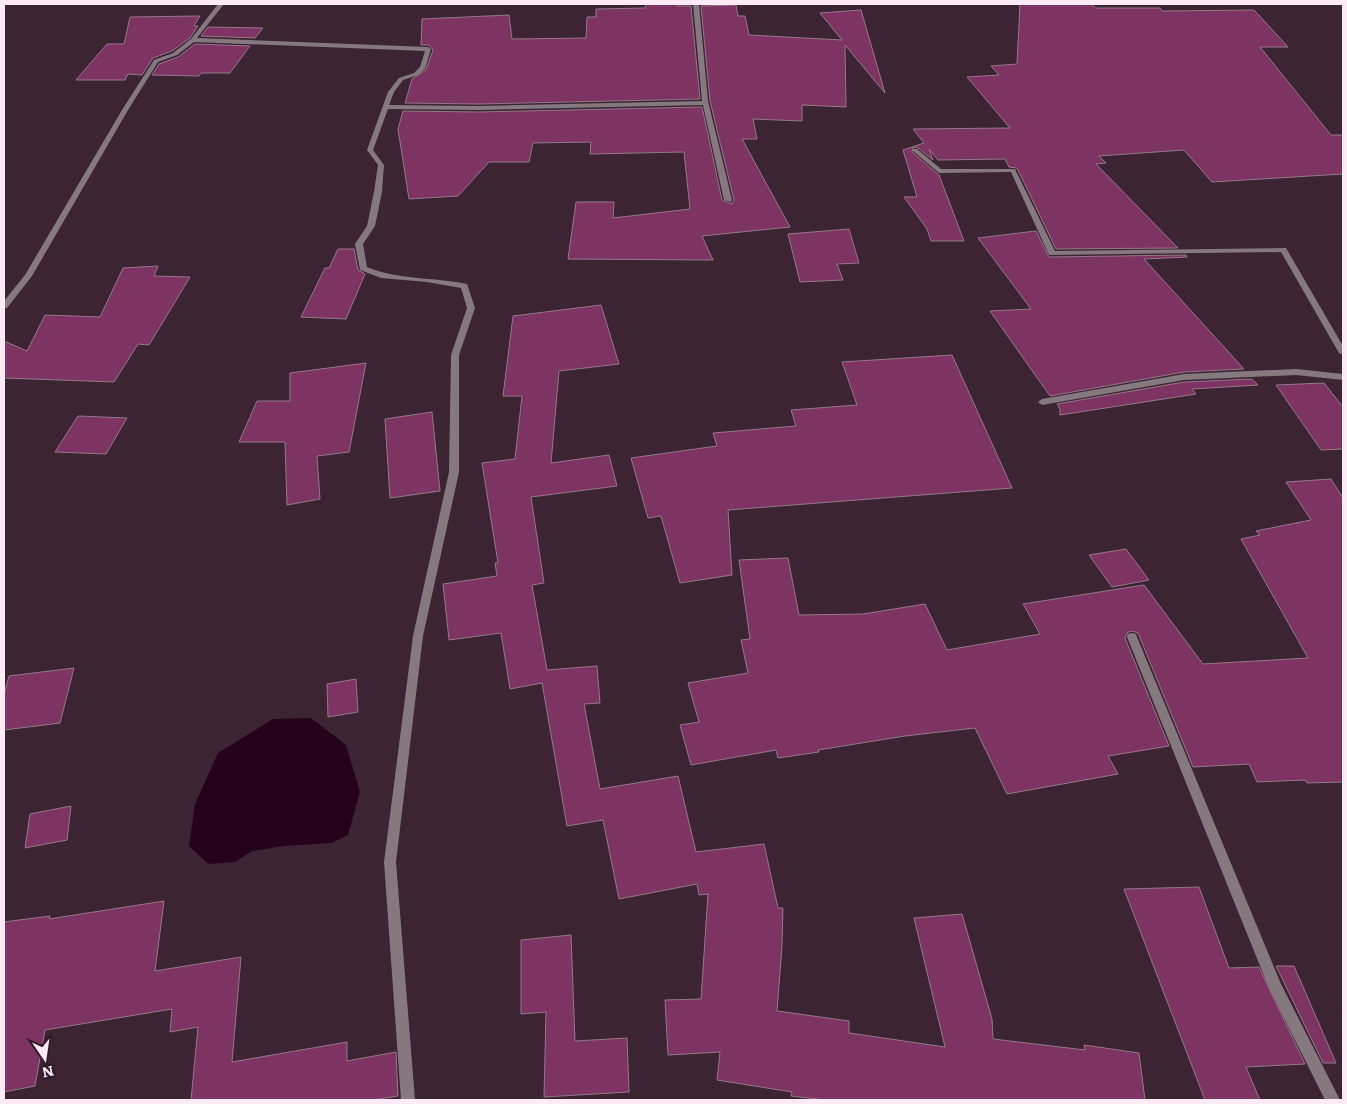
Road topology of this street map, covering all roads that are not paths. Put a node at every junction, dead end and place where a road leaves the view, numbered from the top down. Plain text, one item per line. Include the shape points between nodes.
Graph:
1 (221, 4) edge
2 (696, 4) edge
3 (193, 40) junction
4 (706, 103) junction
5 (386, 107) junction
6 (915, 150) dead end
7 (728, 200) dead end
8 (4, 306) edge
9 (1343, 353) edge
10 (1343, 377) edge
11 (1042, 402) dead end
12 (1132, 637) dead end
13 (408, 1100) edge
14 (1333, 1100) edge

1 - 3 street
2 - 4 street
3 - 5 street via 428,50 424,68 401,79 391,92
3 - 8 street via 175,54 156,61 28,276
4 - 5 street
4 - 7 street
5 - 13 street via 370,150 381,165 371,226 359,244 363,268 381,276 464,286 471,308 455,356 454,472 418,636 390,862
6 - 9 street via 939,171 1013,170 1052,253 1283,250
10 - 11 street via 1296,372 1184,377
12 - 14 street via 1276,988

